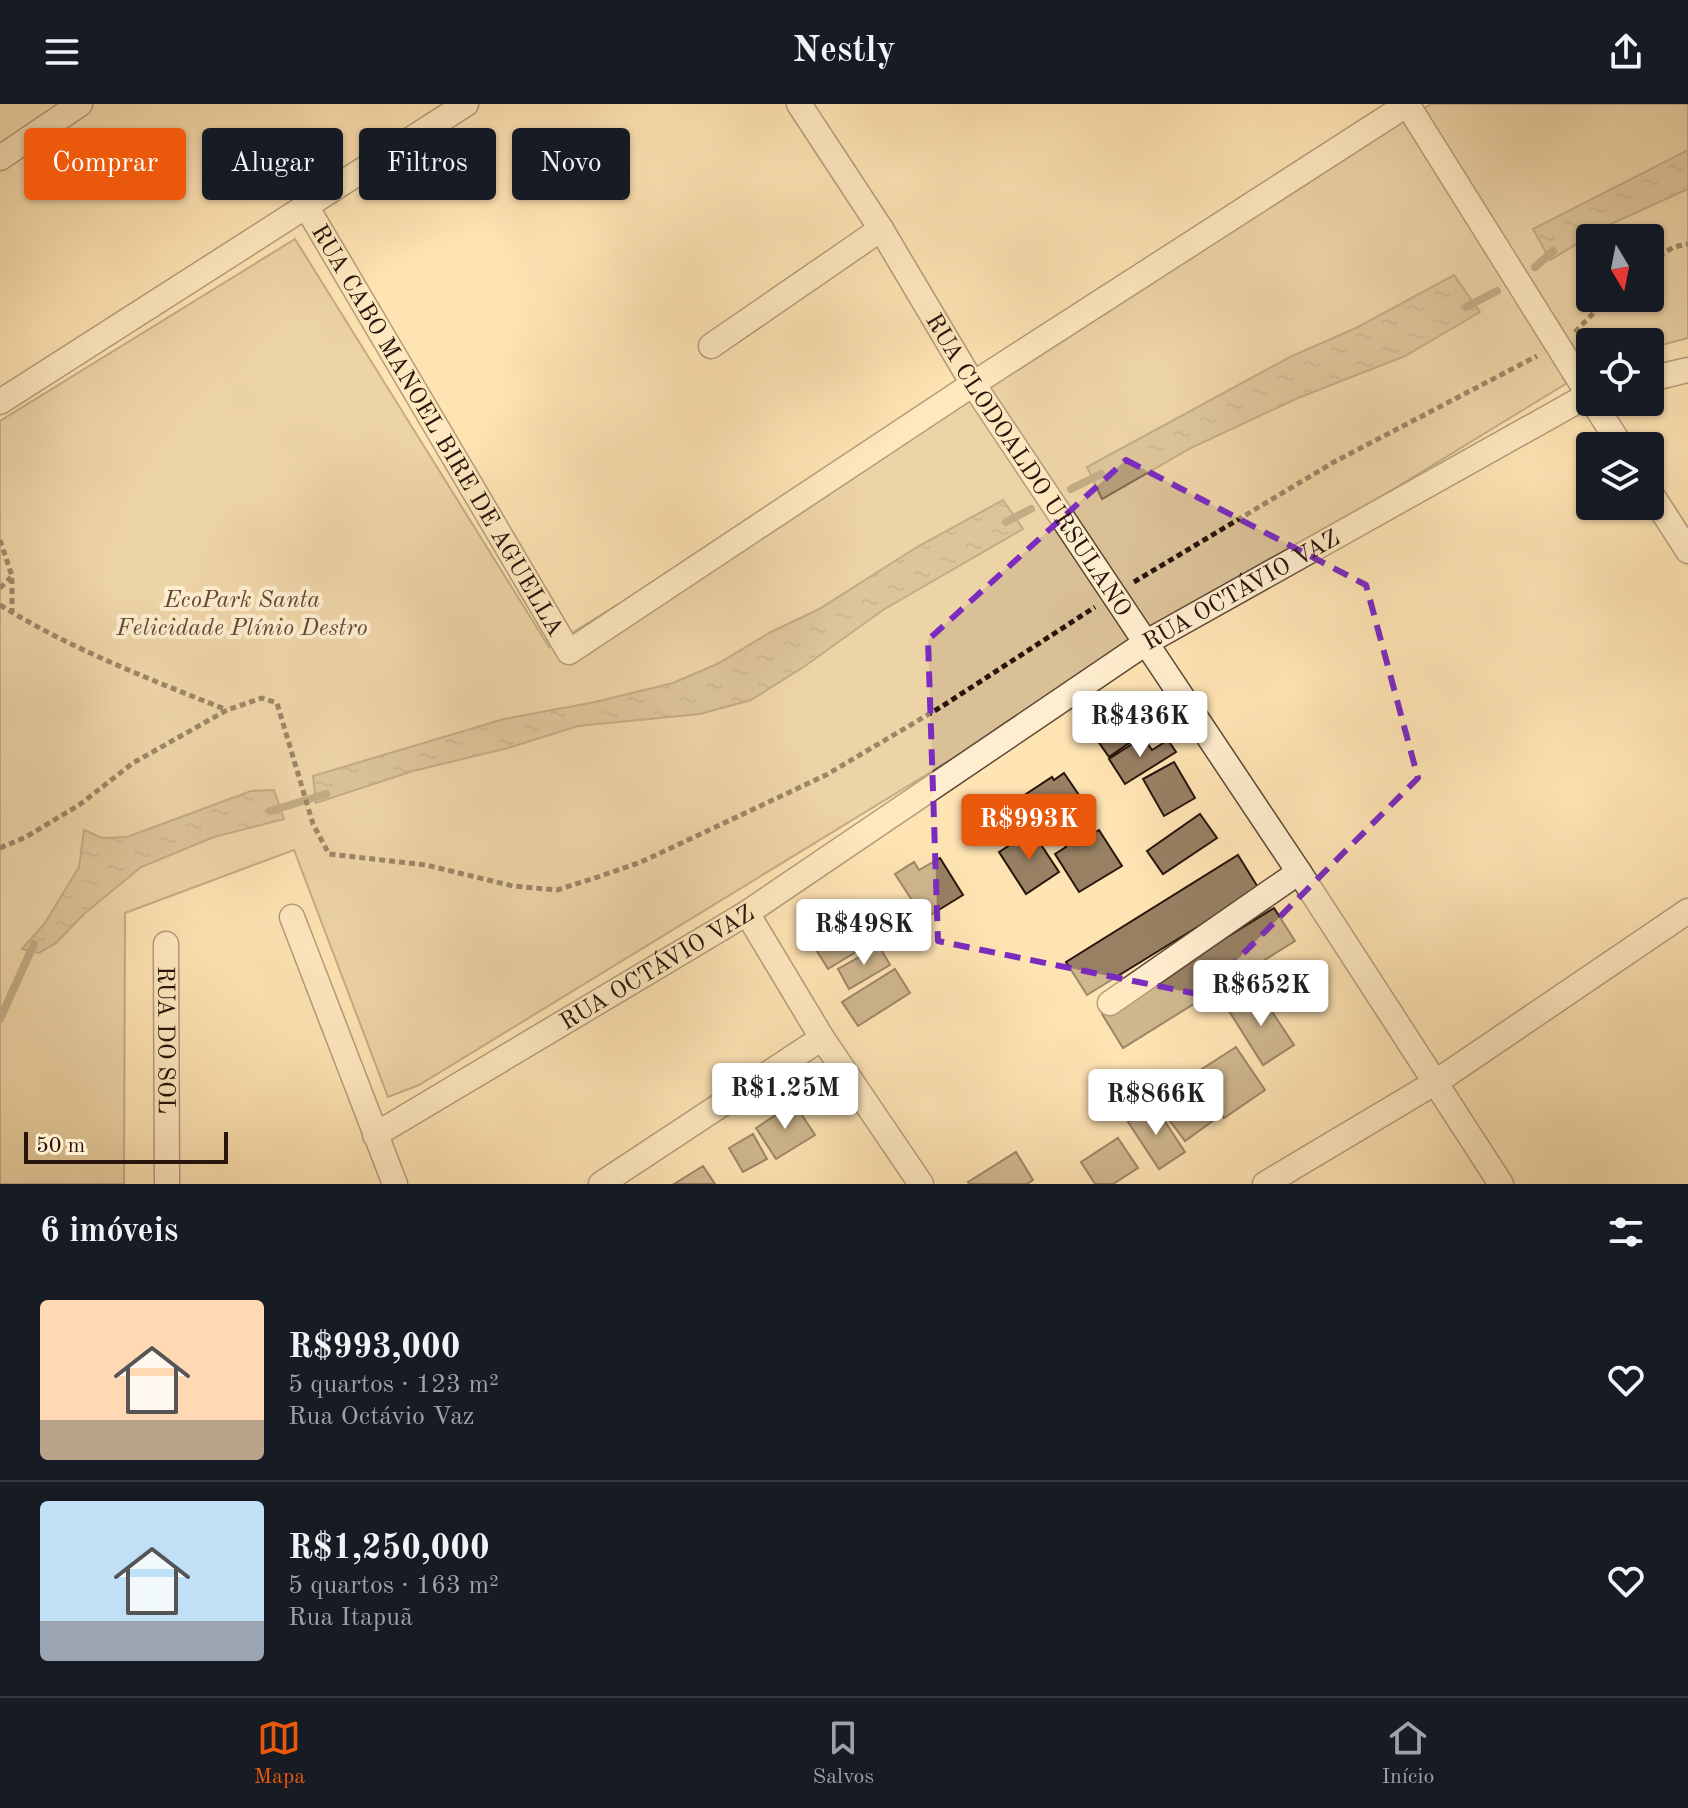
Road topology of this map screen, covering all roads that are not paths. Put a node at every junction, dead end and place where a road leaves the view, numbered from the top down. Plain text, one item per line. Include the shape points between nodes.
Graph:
1 (80, 104) edge
2 (466, 104) edge
3 (799, 104) edge
4 (1408, 104) edge
5 (0, 158) edge
6 (306, 206) junction
7 (881, 229) junction
8 (711, 346) dead end
9 (1688, 370) edge
10 (1576, 374) edge
11 (1664, 376) edge
12 (973, 384) junction
13 (0, 402) edge
14 (1576, 405) edge
15 (1664, 514) edge
16 (1688, 551) edge
17 (1147, 642) junction
18 (1299, 872) junction
19 (1688, 911) edge
20 (747, 913) junction
21 (292, 917) dead end
22 (166, 944) dead end
23 (1110, 1003) dead end
24 (822, 1038) junction
25 (1436, 1082) junction
26 (375, 1135) junction
27 (167, 1184) edge
28 (395, 1184) edge
29 (601, 1184) edge
30 (921, 1184) edge
31 (1265, 1184) edge
32 (1501, 1184) edge

1 - 5 street
2 - 6 street
3 - 7 street, RUA CLODOALDO URSULANO
4 - 10 street
4 - 12 street
6 - 12 street, RUA CABO MANOEL BIRE DE AGUELLA via 569,652
6 - 13 street
7 - 8 street
7 - 12 street, RUA CLODOALDO URSULANO
9 - 11 street
12 - 17 street, RUA CLODOALDO URSULANO
14 - 17 street, RUA OCTÁVIO VAZ
15 - 16 street
17 - 18 street, RUA CLODOALDO URSULANO
17 - 20 street, RUA OCTÁVIO VAZ
18 - 23 street
18 - 25 street, RUA CLODOALDO URSULANO
19 - 25 street
20 - 24 street
20 - 26 street, RUA OCTÁVIO VAZ
21 - 26 street
22 - 27 street, RUA DO SOL
24 - 29 street
24 - 30 street
25 - 31 street
25 - 32 street, RUA CLODOALDO URSULANO
26 - 28 street

